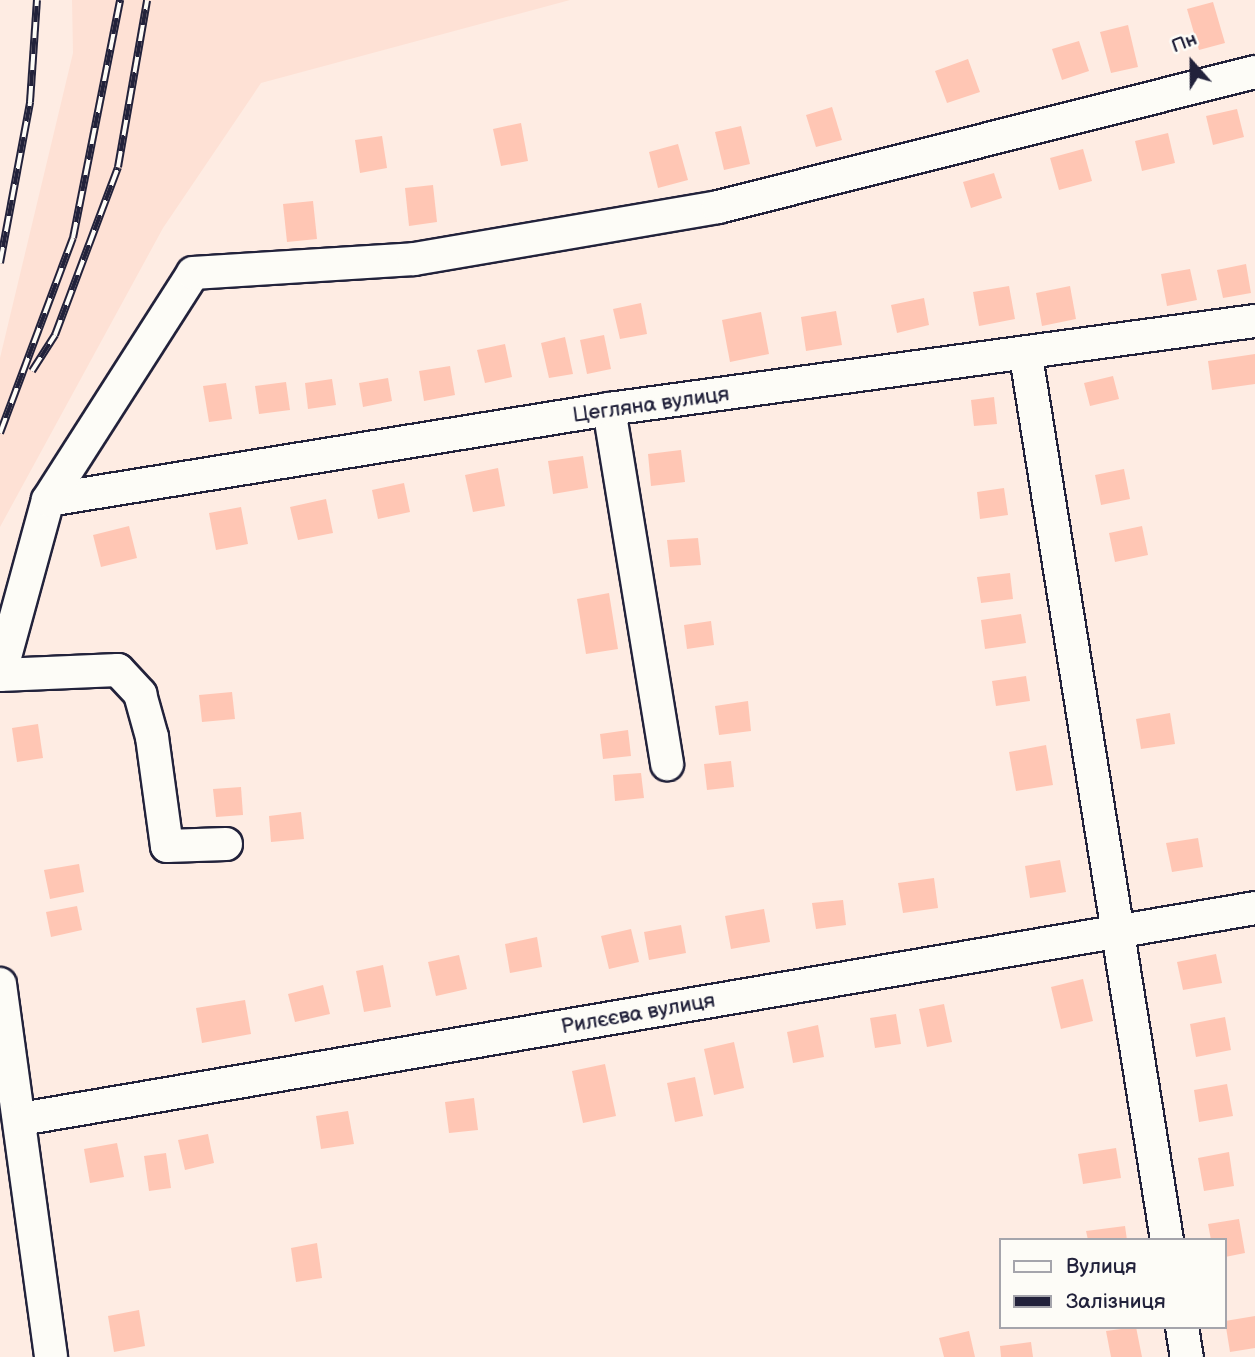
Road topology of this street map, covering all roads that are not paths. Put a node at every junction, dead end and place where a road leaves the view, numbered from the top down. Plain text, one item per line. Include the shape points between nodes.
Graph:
1 (1255, 72) edge
2 (1255, 321) edge
3 (1026, 356) junction
4 (609, 409) junction
5 (48, 500) junction
6 (0, 675) edge
7 (667, 764) dead end
8 (226, 844) dead end
9 (1255, 908) edge
10 (1116, 932) junction
11 (0, 984) edge
12 (20, 1119) junction
13 (1167, 1238) edge
14 (1182, 1329) edge
15 (51, 1357) edge
16 (1187, 1357) edge

1 - 5 street via 718,207 414,259 194,273
2 - 3 street, Цегляна вулиця
3 - 4 street, Цегляна вулиця
3 - 10 street
4 - 5 street, Цегляна вулиця
4 - 7 street
5 - 6 street
6 - 8 street via 118,670 143,705 167,846
9 - 10 street, Рилєєва вулиця
10 - 12 street, Рилєєва вулиця
10 - 13 street
11 - 12 street
12 - 15 street
14 - 16 street

